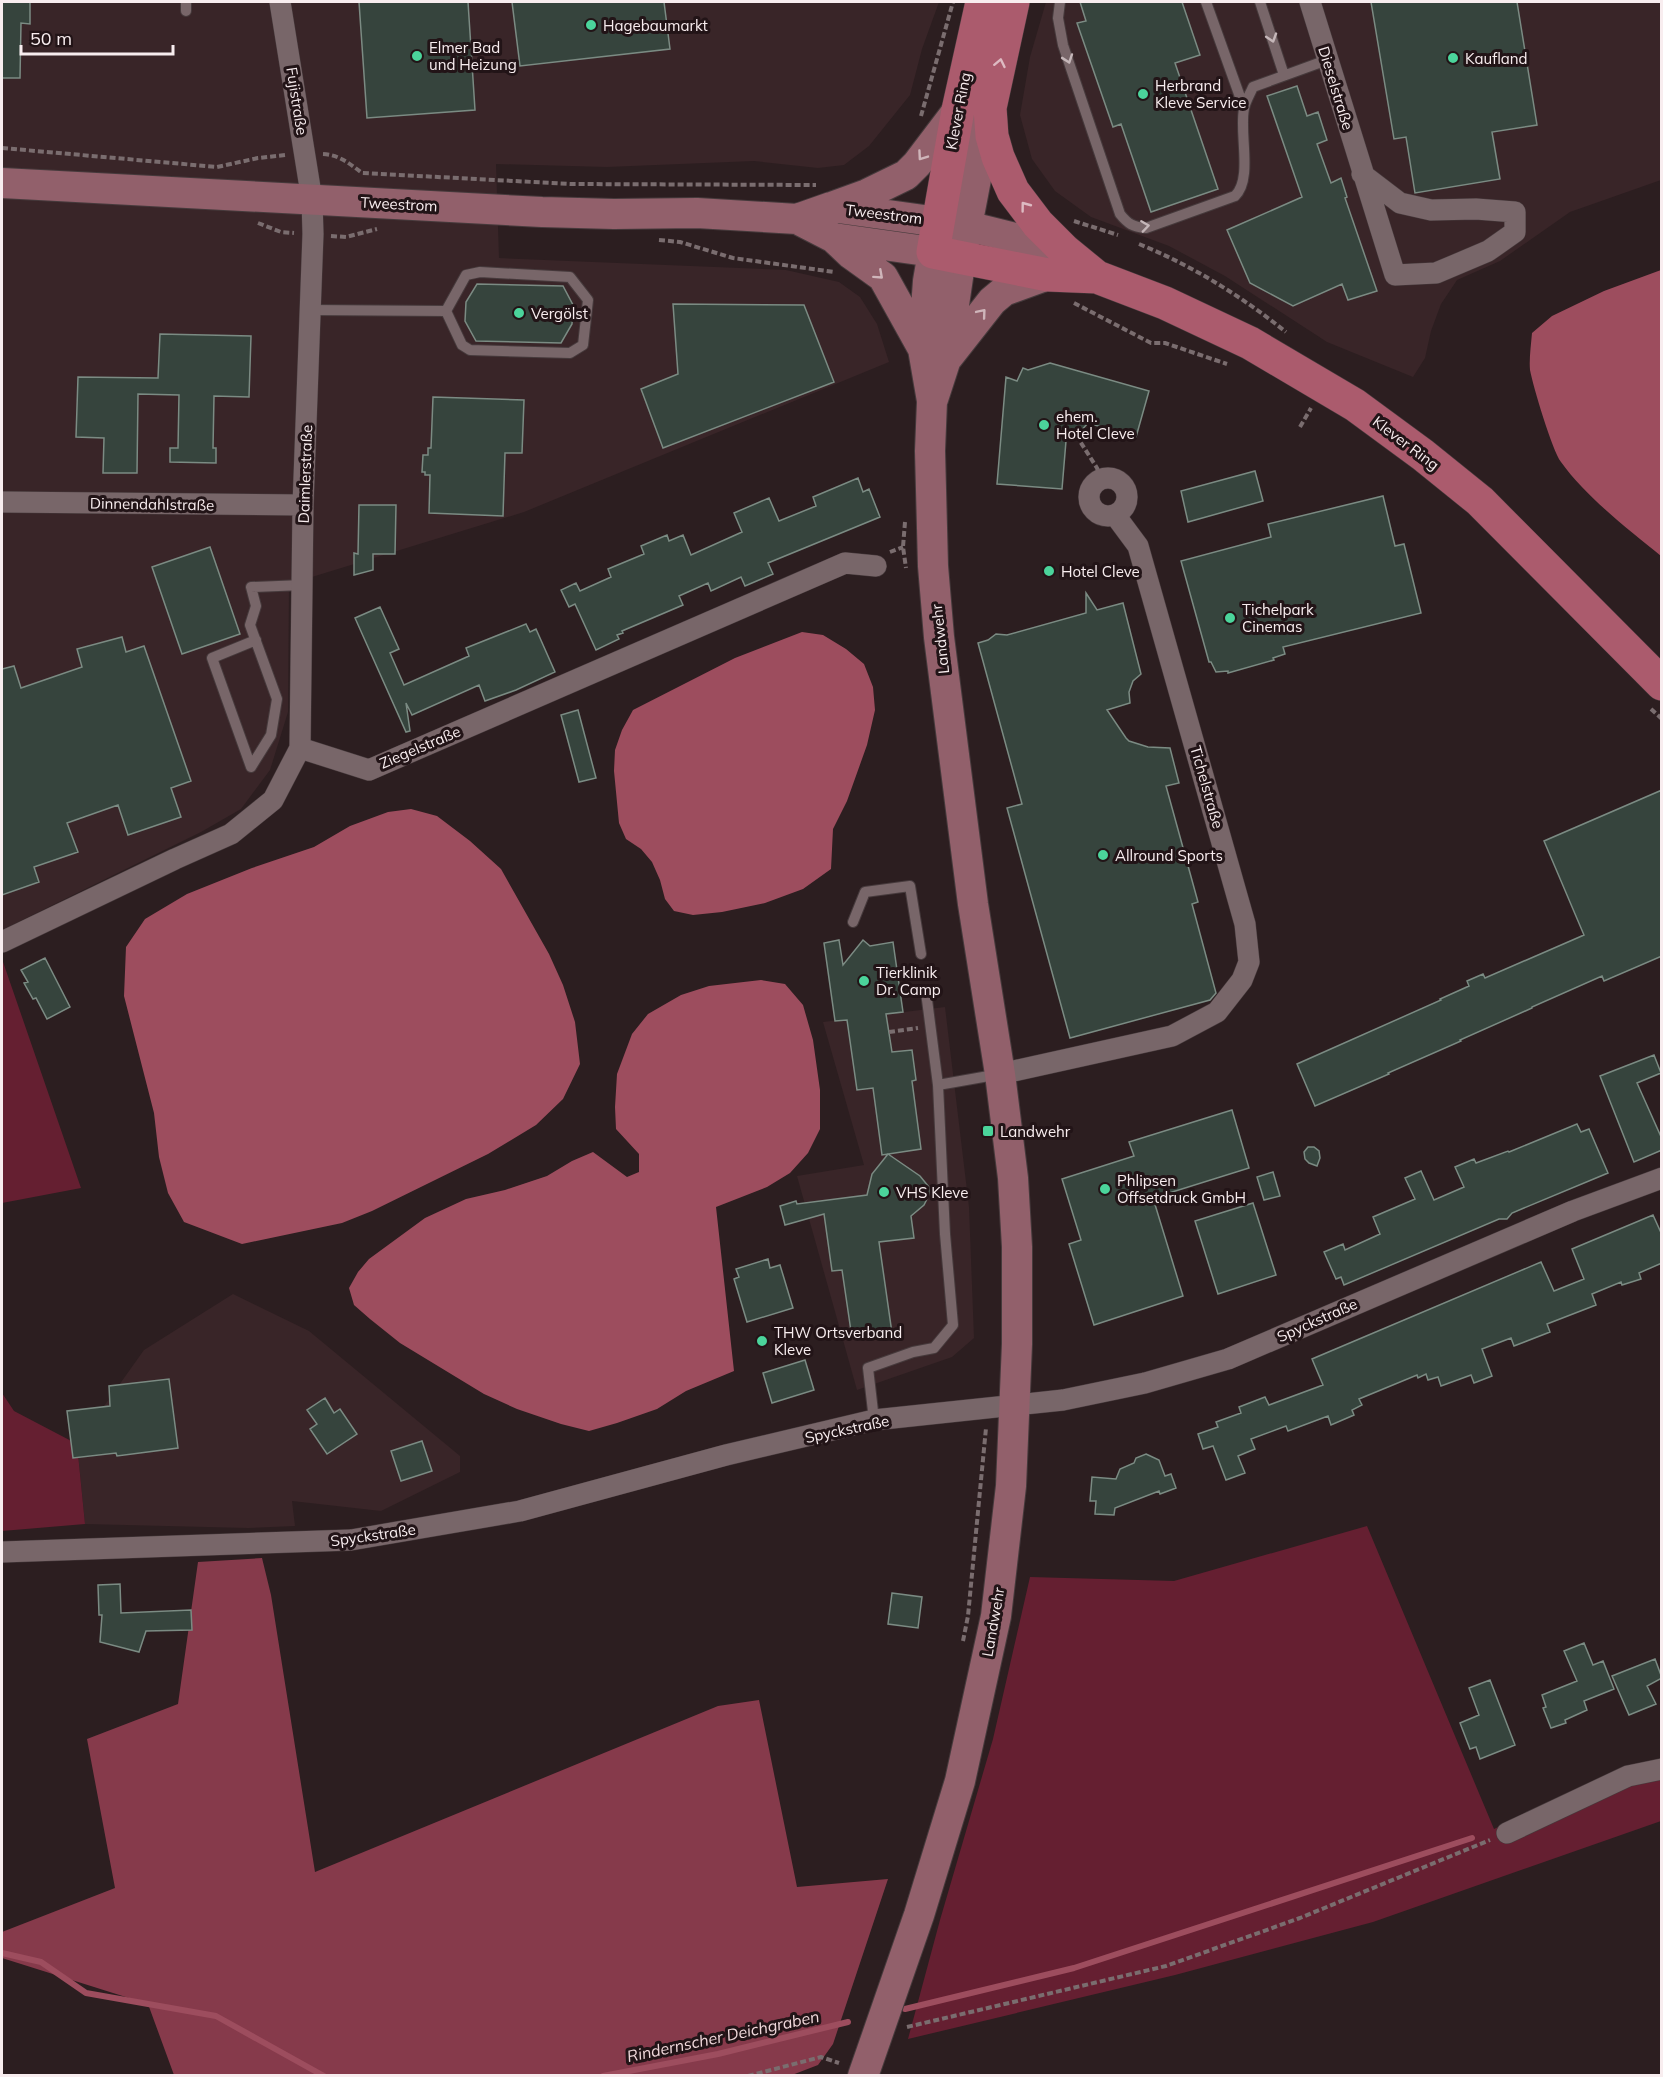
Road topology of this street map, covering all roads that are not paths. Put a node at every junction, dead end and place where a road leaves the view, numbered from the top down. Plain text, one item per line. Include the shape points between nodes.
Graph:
1 (280, 2) edge
2 (982, 2) edge
3 (1013, 2) edge
4 (1060, 2) edge
5 (1206, 2) edge
6 (1260, 2) edge
7 (1310, 2) edge
8 (1327, 60) junction
9 (1284, 75) junction
10 (990, 108) junction
11 (1244, 108) junction
12 (958, 110) junction
13 (1362, 174) junction
14 (2, 183) edge
15 (825, 196) junction
16 (312, 200) junction
17 (797, 219) junction
18 (834, 238) junction
19 (950, 239) junction
20 (1059, 275) junction
21 (310, 310) junction
22 (446, 311) junction
23 (935, 354) junction
24 (1101, 479) road end
25 (2, 502) edge
26 (303, 505) junction
27 (876, 566) dead end
28 (303, 585) junction
29 (255, 640) junction
30 (1654, 695) edge
31 (300, 748) junction
32 (853, 922) dead end
33 (2, 942) edge
34 (921, 954) dead end
35 (926, 992) dead end
36 (1000, 1074) junction
37 (939, 1085) junction
38 (1662, 1178) edge
39 (1013, 1404) junction
40 (874, 1420) junction
41 (2, 1552) edge
42 (1662, 1769) edge
43 (1507, 1833) road end
44 (851, 2069) edge

1 - 16 street, Fujistraße
2 - 12 main road, Klever Ring
10 -> 3 main road, Klever Ring
4 -> 11 lane via 1058,18 1063,45 1120,214 1134,227 1146,228 1235,196 1241,190
5 - 11 lane
6 -> 9 lane
7 - 8 street, Dieselstraße
8 - 9 lane
8 - 13 street, Dieselstraße
9 - 11 lane via 1253,87
10 - 19 main road, Klever Ring
20 -> 10 main road, Klever Ring via 1038,224 1013,191 998,157
12 -> 15 main road via 906,175 867,194
12 - 19 main road, Klever Ring
13 - 13 street, Dieselstraße via 1400,203 1431,210 1515,212 1515,232 1488,251 1436,273 1395,275
14 - 16 main road, Tweestrom
15 - 17 main road, Tweestrom
15 - 19 main road, Tweestrom
16 - 17 main road, Tweestrom
16 - 21 street, Daimlerstraße
17 - 18 main road, Tweestrom
18 - 19 main road, Tweestrom
18 -> 23 main road via 883,277
19 - 20 main road, Klever Ring
19 - 23 main road, Landwehr via 928,282
23 -> 20 main road via 1004,291
20 - 30 main road, Klever Ring via 1097,277 1165,303 1250,343 1355,405 1480,501
21 - 22 lane
21 - 26 street, Daimlerstraße
22 - 22 lane via 466,275 480,272 570,277 588,300 583,345 570,352 470,350 462,345
23 - 36 main road, Landwehr via 931,499 939,637
24 - 36 street, Tichelstraße via 1114,478 1125,487 1127,502 1115,515 1138,546 1245,924 1249,962 1242,980 1217,1012 1172,1036
25 - 26 street, Dinnendahlstraße
26 - 28 street, Daimlerstraße
27 - 31 street, Ziegelstraße via 845,563 369,770
28 - 29 lane via 251,587 255,606 250,624
28 - 31 street, Daimlerstraße
29 - 29 lane via 277,699 271,735 251,767 212,658
31 - 33 street via 273,800 231,834
32 - 34 lane via 865,892 910,886
35 - 37 lane
36 - 37 lane
36 - 39 main road, Landwehr via 1017,1247
37 - 40 lane via 952,1325 934,1348 868,1368
38 - 39 street, Spyckstraße via 1573,1211 1228,1359 1145,1383 1063,1400
39 - 40 street, Spyckstraße
39 - 44 main road, Landwehr via 1011,1486 996,1616 960,1781 919,1915
40 - 41 street, Spyckstraße via 520,1511 351,1540
42 - 43 street via 1628,1776

